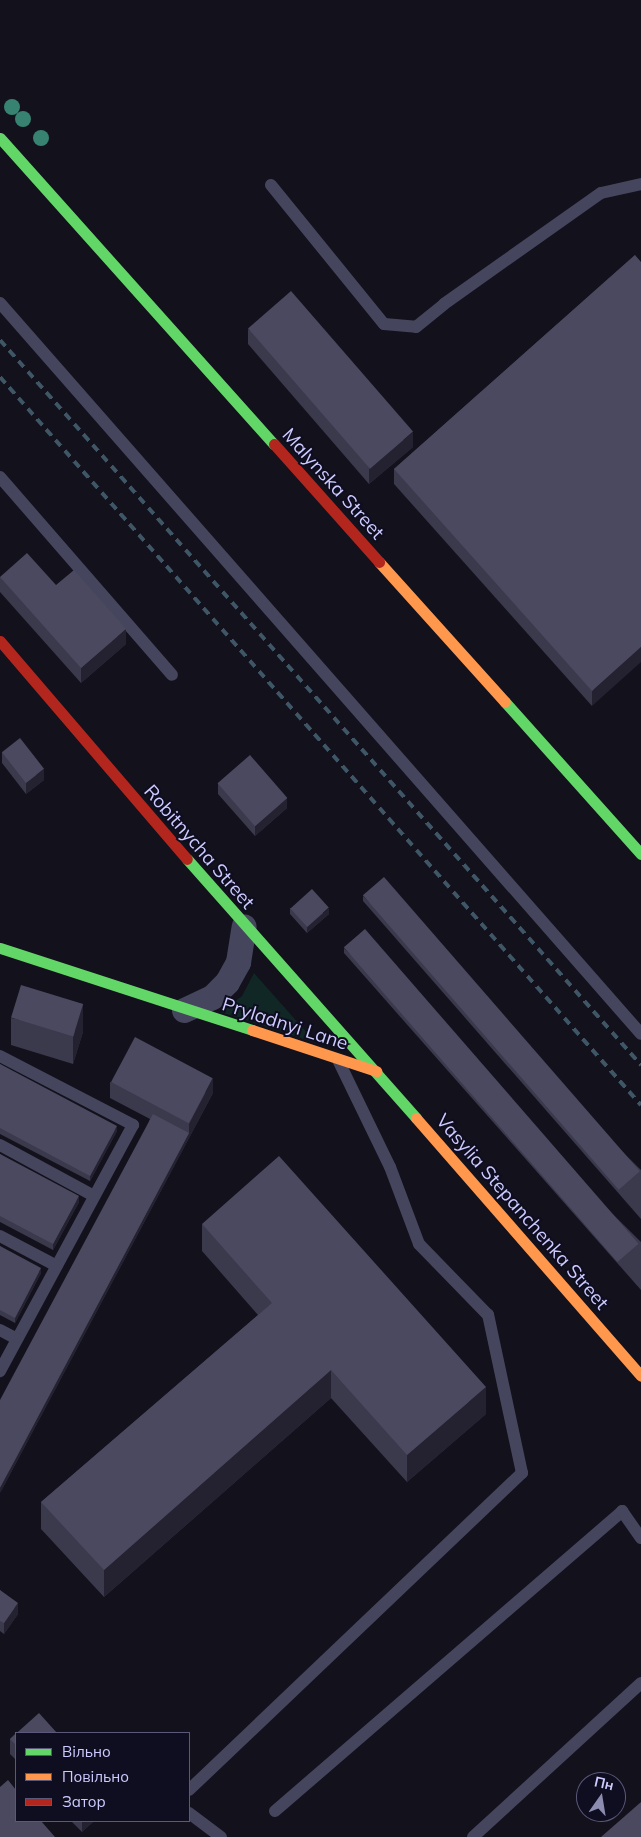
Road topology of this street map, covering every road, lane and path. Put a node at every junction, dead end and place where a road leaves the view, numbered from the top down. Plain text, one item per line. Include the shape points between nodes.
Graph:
1 (0, 138) edge
2 (641, 184) edge
3 (271, 185) dead end
4 (0, 303) edge
5 (0, 477) edge
6 (0, 641) edge
7 (172, 675) dead end
8 (641, 854) edge
9 (244, 926) junction
10 (0, 948) edge
11 (184, 1010) junction
12 (641, 1034) edge
13 (0, 1056) edge
14 (338, 1059) junction
15 (376, 1071) junction
16 (0, 1145) edge
17 (94, 1196) junction
18 (0, 1236) edge
19 (56, 1266) junction
20 (0, 1330) edge
21 (18, 1339) junction
22 (0, 1371) edge
23 (641, 1376) edge
24 (641, 1538) edge
25 (641, 1684) edge
26 (190, 1789) edge
27 (275, 1811) dead end
28 (190, 1814) edge
29 (221, 1837) edge
30 (473, 1837) edge

1 - 8 street, Malynska Street
2 - 3 lane via 602,193 416,327 384,324
4 - 12 lane
5 - 7 lane
6 - 9 street, Robitnycha Street
9 - 11 street via 238,962 227,982 212,997
9 - 15 street, Robitnycha Street
10 - 11 street, Pryladnyi Lane
11 - 14 street, Pryladnyi Lane
13 - 17 lane via 133,1125
14 - 15 street, Pryladnyi Lane
14 - 26 lane via 390,1167 419,1244 488,1315 522,1473
15 - 23 street, Vasylia Stepanchenka Street
16 - 17 lane
17 - 19 lane
18 - 19 lane
19 - 21 lane
20 - 21 lane
21 - 22 lane
24 - 27 lane via 622,1511
25 - 30 lane
28 - 29 lane

